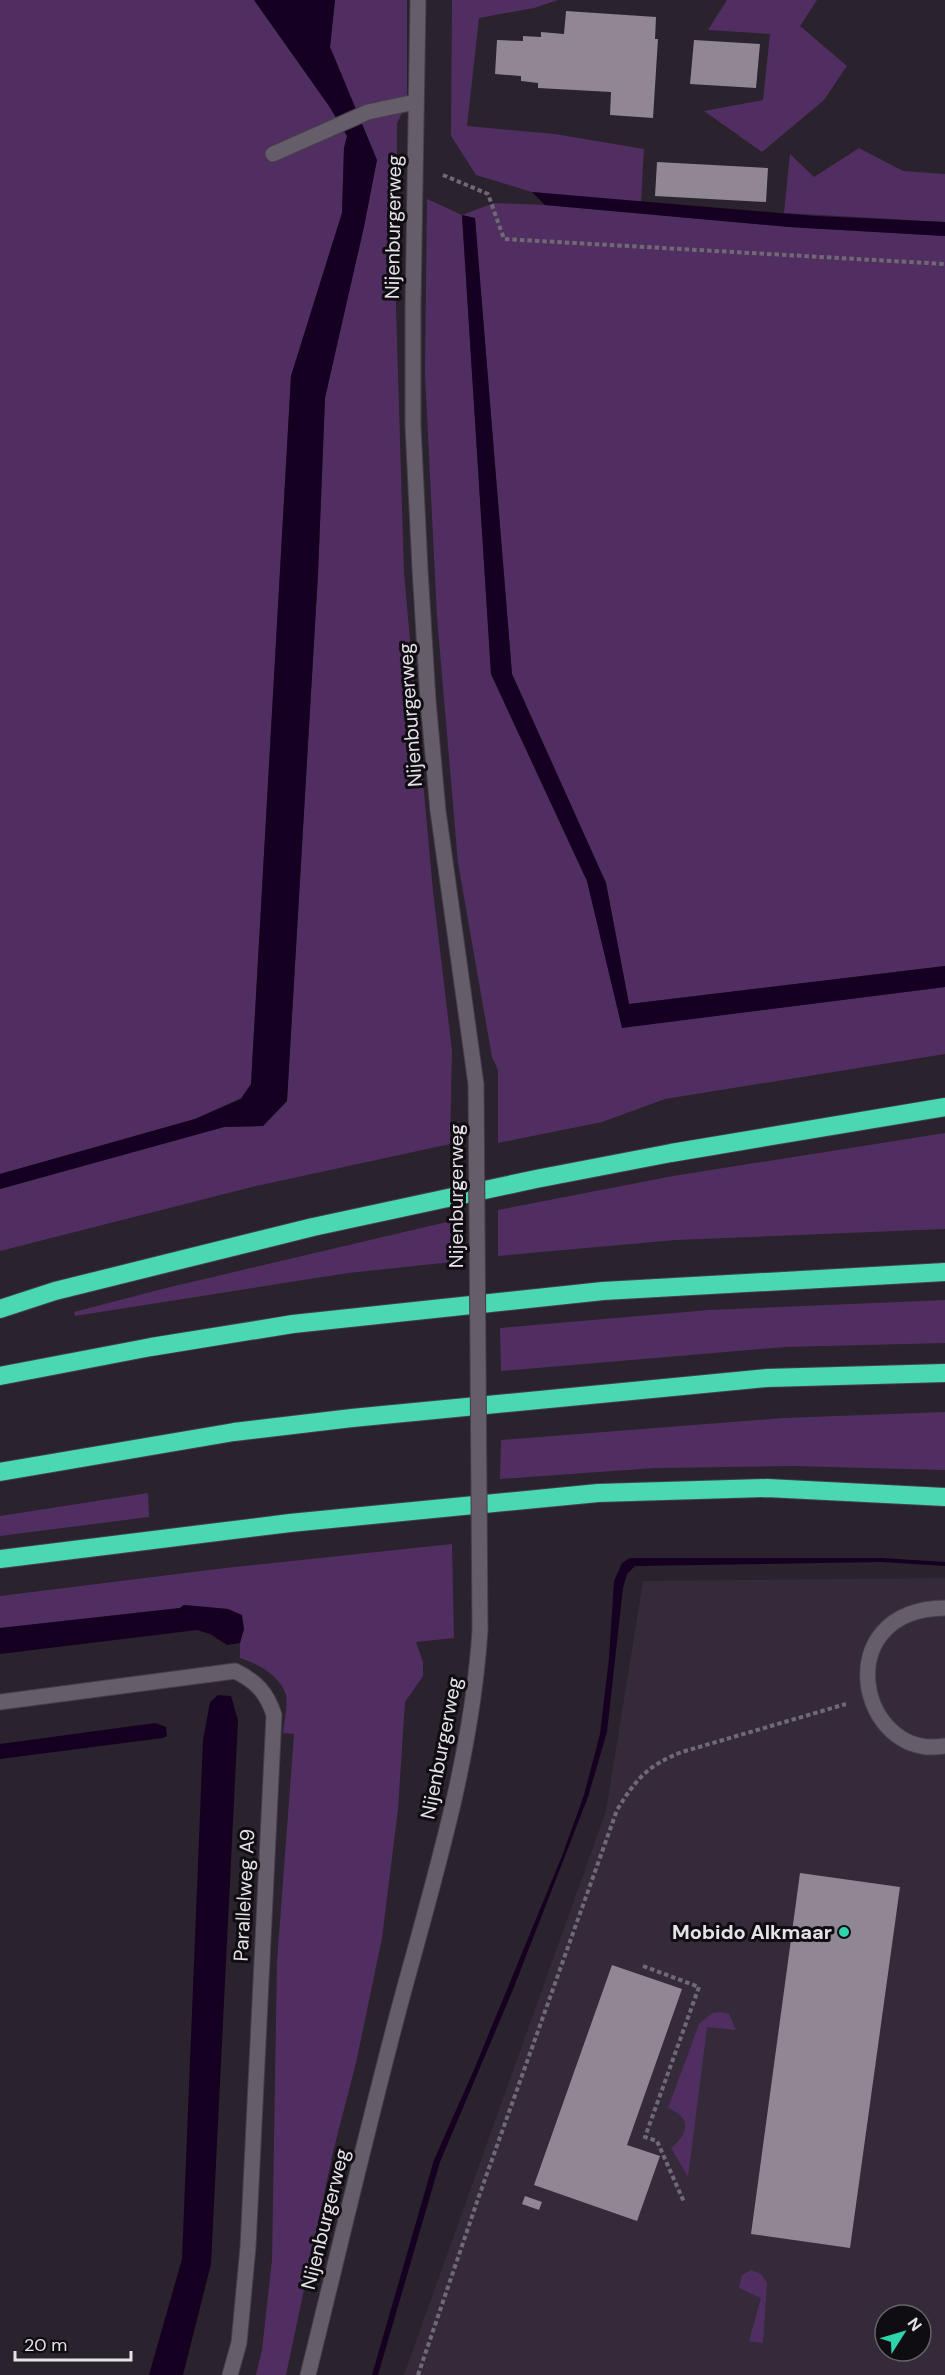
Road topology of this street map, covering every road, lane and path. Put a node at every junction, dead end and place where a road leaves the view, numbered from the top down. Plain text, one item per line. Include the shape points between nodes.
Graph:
1 (418, 0) edge
2 (415, 102) junction
3 (273, 154) dead end
4 (414, 163) junction
5 (945, 264) edge
6 (945, 1107) edge
7 (945, 1272) edge
8 (0, 1309) edge
9 (945, 1373) edge
10 (0, 1376) edge
11 (0, 1472) edge
12 (945, 1497) edge
13 (0, 1559) edge
14 (945, 1608) edge
15 (870, 1697) junction
16 (0, 1702) edge
17 (945, 1746) edge
18 (643, 1966) dead end
19 (684, 2202) dead end
20 (230, 2375) edge
21 (308, 2375) edge
22 (418, 2375) edge

1 - 2 street, Nijenburgerweg
2 - 3 street via 368,111
2 - 4 street, Nijenburgerweg
4 - 5 path via 488,194 504,239
4 - 21 street, Nijenburgerweg, bridge via 413,426 428,700 438,811 476,1084 480,1630 477,1681 461,1772
6 - 8 highway via 536,1179 302,1230 55,1291
7 - 10 highway via 603,1291 293,1324
9 - 11 highway via 767,1378 352,1418 234,1432
12 - 13 highway via 767,1488 598,1493 290,1523
14 - 15 street via 909,1612 880,1636 871,1653 867,1675
15 - 17 street via 880,1717 896,1733 915,1743
15 - 22 path via 660,1760 631,1787 617,1810
16 - 20 street, Parallelweg A9 via 235,1671 252,1679 270,1701 274,1727 248,2247 239,2343
18 - 19 path via 699,1987 645,2137 657,2142

